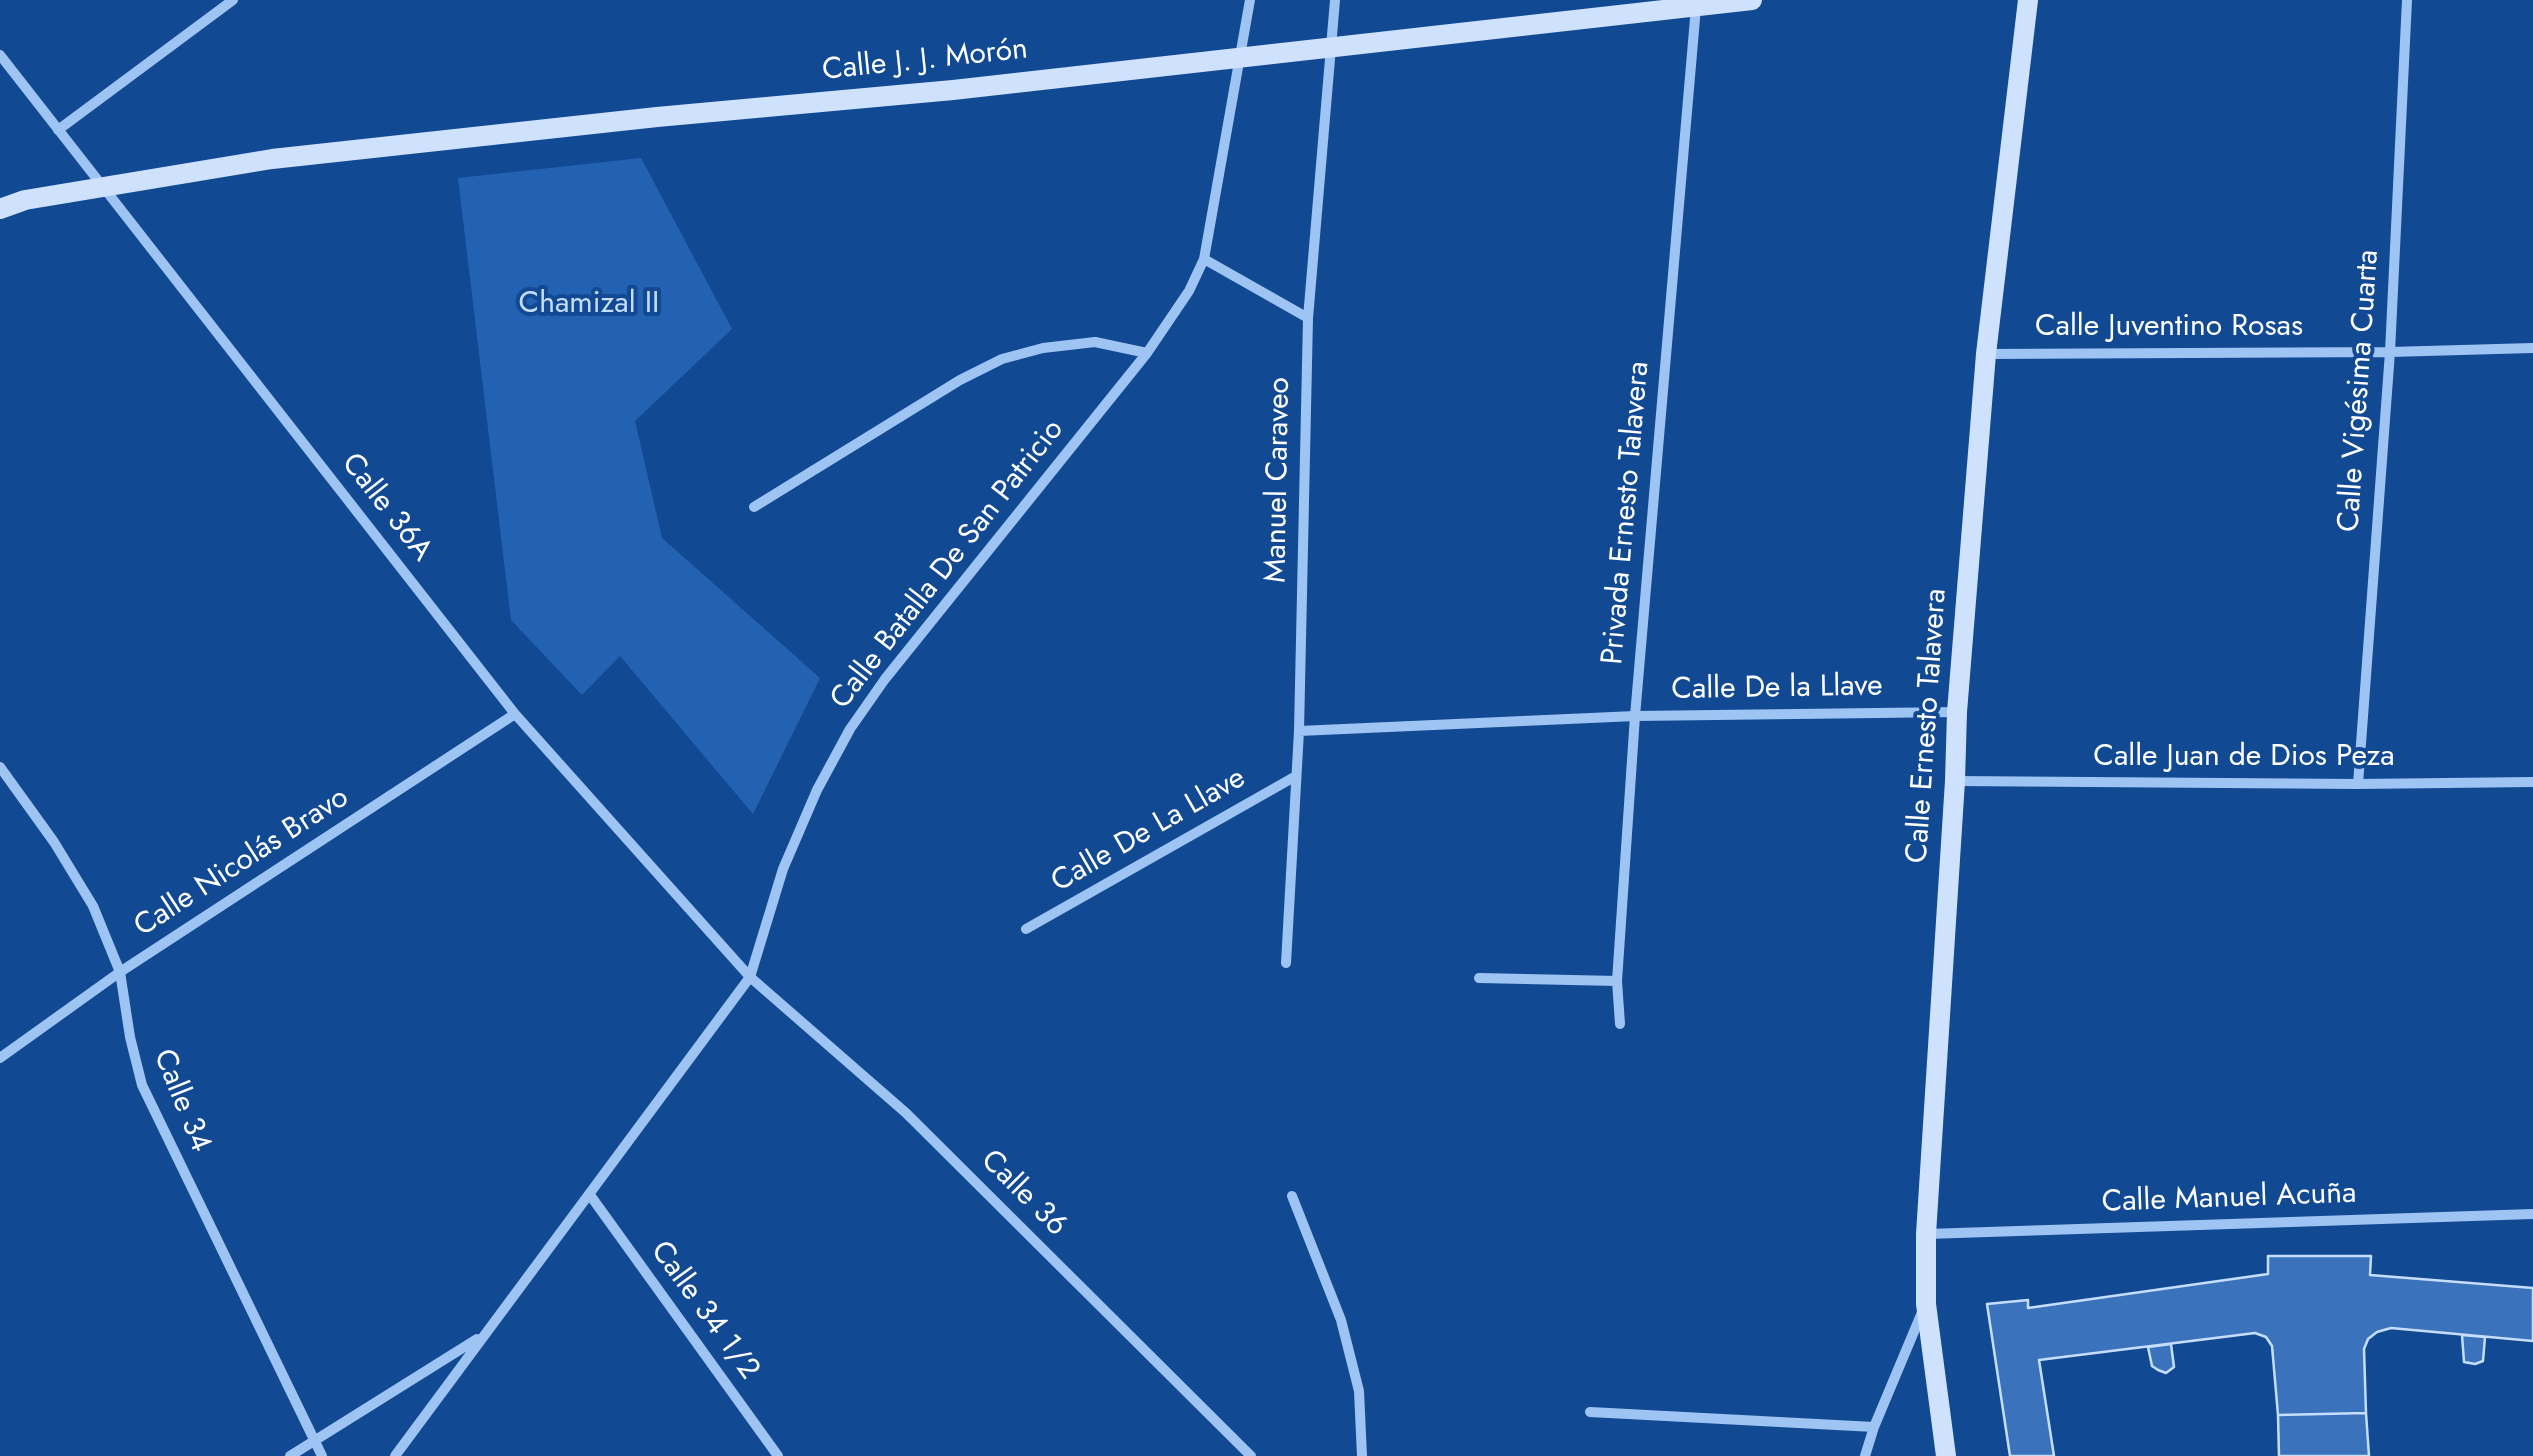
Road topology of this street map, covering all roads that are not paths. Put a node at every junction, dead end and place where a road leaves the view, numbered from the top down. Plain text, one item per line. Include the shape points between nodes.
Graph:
1 (233, 0) edge
2 (1250, 0) edge
3 (1336, 0) edge
4 (1752, 0) edge
5 (2028, 0) edge
6 (2406, 0) edge
7 (1696, 8) junction
8 (1332, 48) junction
9 (0, 55) edge
10 (1241, 56) junction
11 (58, 130) junction
12 (104, 186) junction
13 (0, 208) edge
14 (1204, 260) junction
15 (1308, 318) junction
16 (2533, 348) edge
17 (2390, 352) junction
18 (1147, 353) junction
19 (1986, 354) junction
20 (754, 507) dead end
21 (1957, 712) junction
22 (515, 714) junction
23 (1634, 716) junction
24 (1299, 731) junction
25 (0, 767) edge
26 (1296, 776) junction
27 (1955, 781) junction
28 (2533, 782) edge
29 (2358, 784) junction
30 (1026, 930) dead end
31 (1286, 963) dead end
32 (120, 972) junction
33 (750, 977) junction
34 (1479, 978) dead end
35 (1618, 981) junction
36 (1620, 1024) dead end
37 (0, 1058) edge
38 (590, 1195) junction
39 (1292, 1196) dead end
40 (2533, 1214) edge
41 (1926, 1234) junction
42 (1926, 1304) junction
43 (482, 1336) junction
44 (1590, 1412) dead end
45 (1874, 1427) junction
46 (314, 1442) junction
47 (290, 1456) edge
48 (322, 1456) edge
49 (395, 1456) edge
50 (778, 1456) edge
51 (1251, 1456) edge
52 (1362, 1456) edge
53 (1865, 1456) edge
54 (1946, 1456) edge

1 - 11 street
2 - 10 street, Calle Batalla De San Patricio
3 - 8 street, Manuel Caraveo
4 - 7 main road, Calle J. J. Morón
5 - 19 main road, Calle Ernesto Talavera
6 - 17 street, Calle Vigésima Cuarta
7 - 8 main road, Calle J. J. Morón
7 - 23 street, Privada Ernesto Talavera
8 - 10 main road, Calle J. J. Morón
8 - 15 street, Manuel Caraveo
9 - 11 street, Calle 36A
10 - 12 main road, Calle J. J. Morón via 311,155
10 - 14 street, Calle Batalla De San Patricio
11 - 12 street, Calle 36A
12 - 13 main road, Calle J. J. Morón
12 - 22 street, Calle 36A
14 - 15 street
14 - 18 street, Calle Batalla De San Patricio
15 - 24 street, Manuel Caraveo
16 - 17 street, Calle Juventino Rosas
17 - 19 street, Calle Juventino Rosas
17 - 29 street, Calle Vigésima Cuarta
18 - 20 street via 1096,342 1002,359
18 - 33 street, Calle Batalla De San Patricio via 850,729 783,868
19 - 21 main road, Calle Ernesto Talavera
21 - 23 street, Calle De la Llave
21 - 27 main road, Calle Ernesto Talavera
22 - 32 street, Calle Nicolás Bravo
22 - 33 street, Calle 36A
23 - 24 street, Calle De la Llave
23 - 35 street, Privada Ernesto Talavera
24 - 26 street, Manuel Caraveo
25 - 32 street, Calle 34 via 83,890
26 - 30 street, Calle De La Llave
26 - 31 street, Manuel Caraveo
27 - 29 street, Calle Juan de Dios Peza
27 - 41 main road, Calle Ernesto Talavera
28 - 29 street, Calle Juan de Dios Peza
32 - 37 street, Calle Nicolás Bravo
32 - 46 street, Calle 34 via 142,1085
33 - 38 street, Calle Batalla De San Patricio
33 - 51 street, Calle 36 via 906,1113
34 - 35 street
35 - 36 street, Privada Ernesto Talavera
38 - 43 street, Calle Batalla De San Patricio
38 - 50 street, Calle 34 1/2
39 - 52 street via 1341,1320 1359,1390
40 - 41 street, Calle Manuel Acuña
41 - 42 main road, Calle Ernesto Talavera
42 - 45 street
42 - 54 main road, Calle Ernesto Talavera
43 - 46 street, Calle Batalla De San Patricio
43 - 49 street, Calle Batalla De San Patricio
44 - 45 street
45 - 53 street
46 - 47 street, Calle Batalla De San Patricio
46 - 48 street, Calle 34

